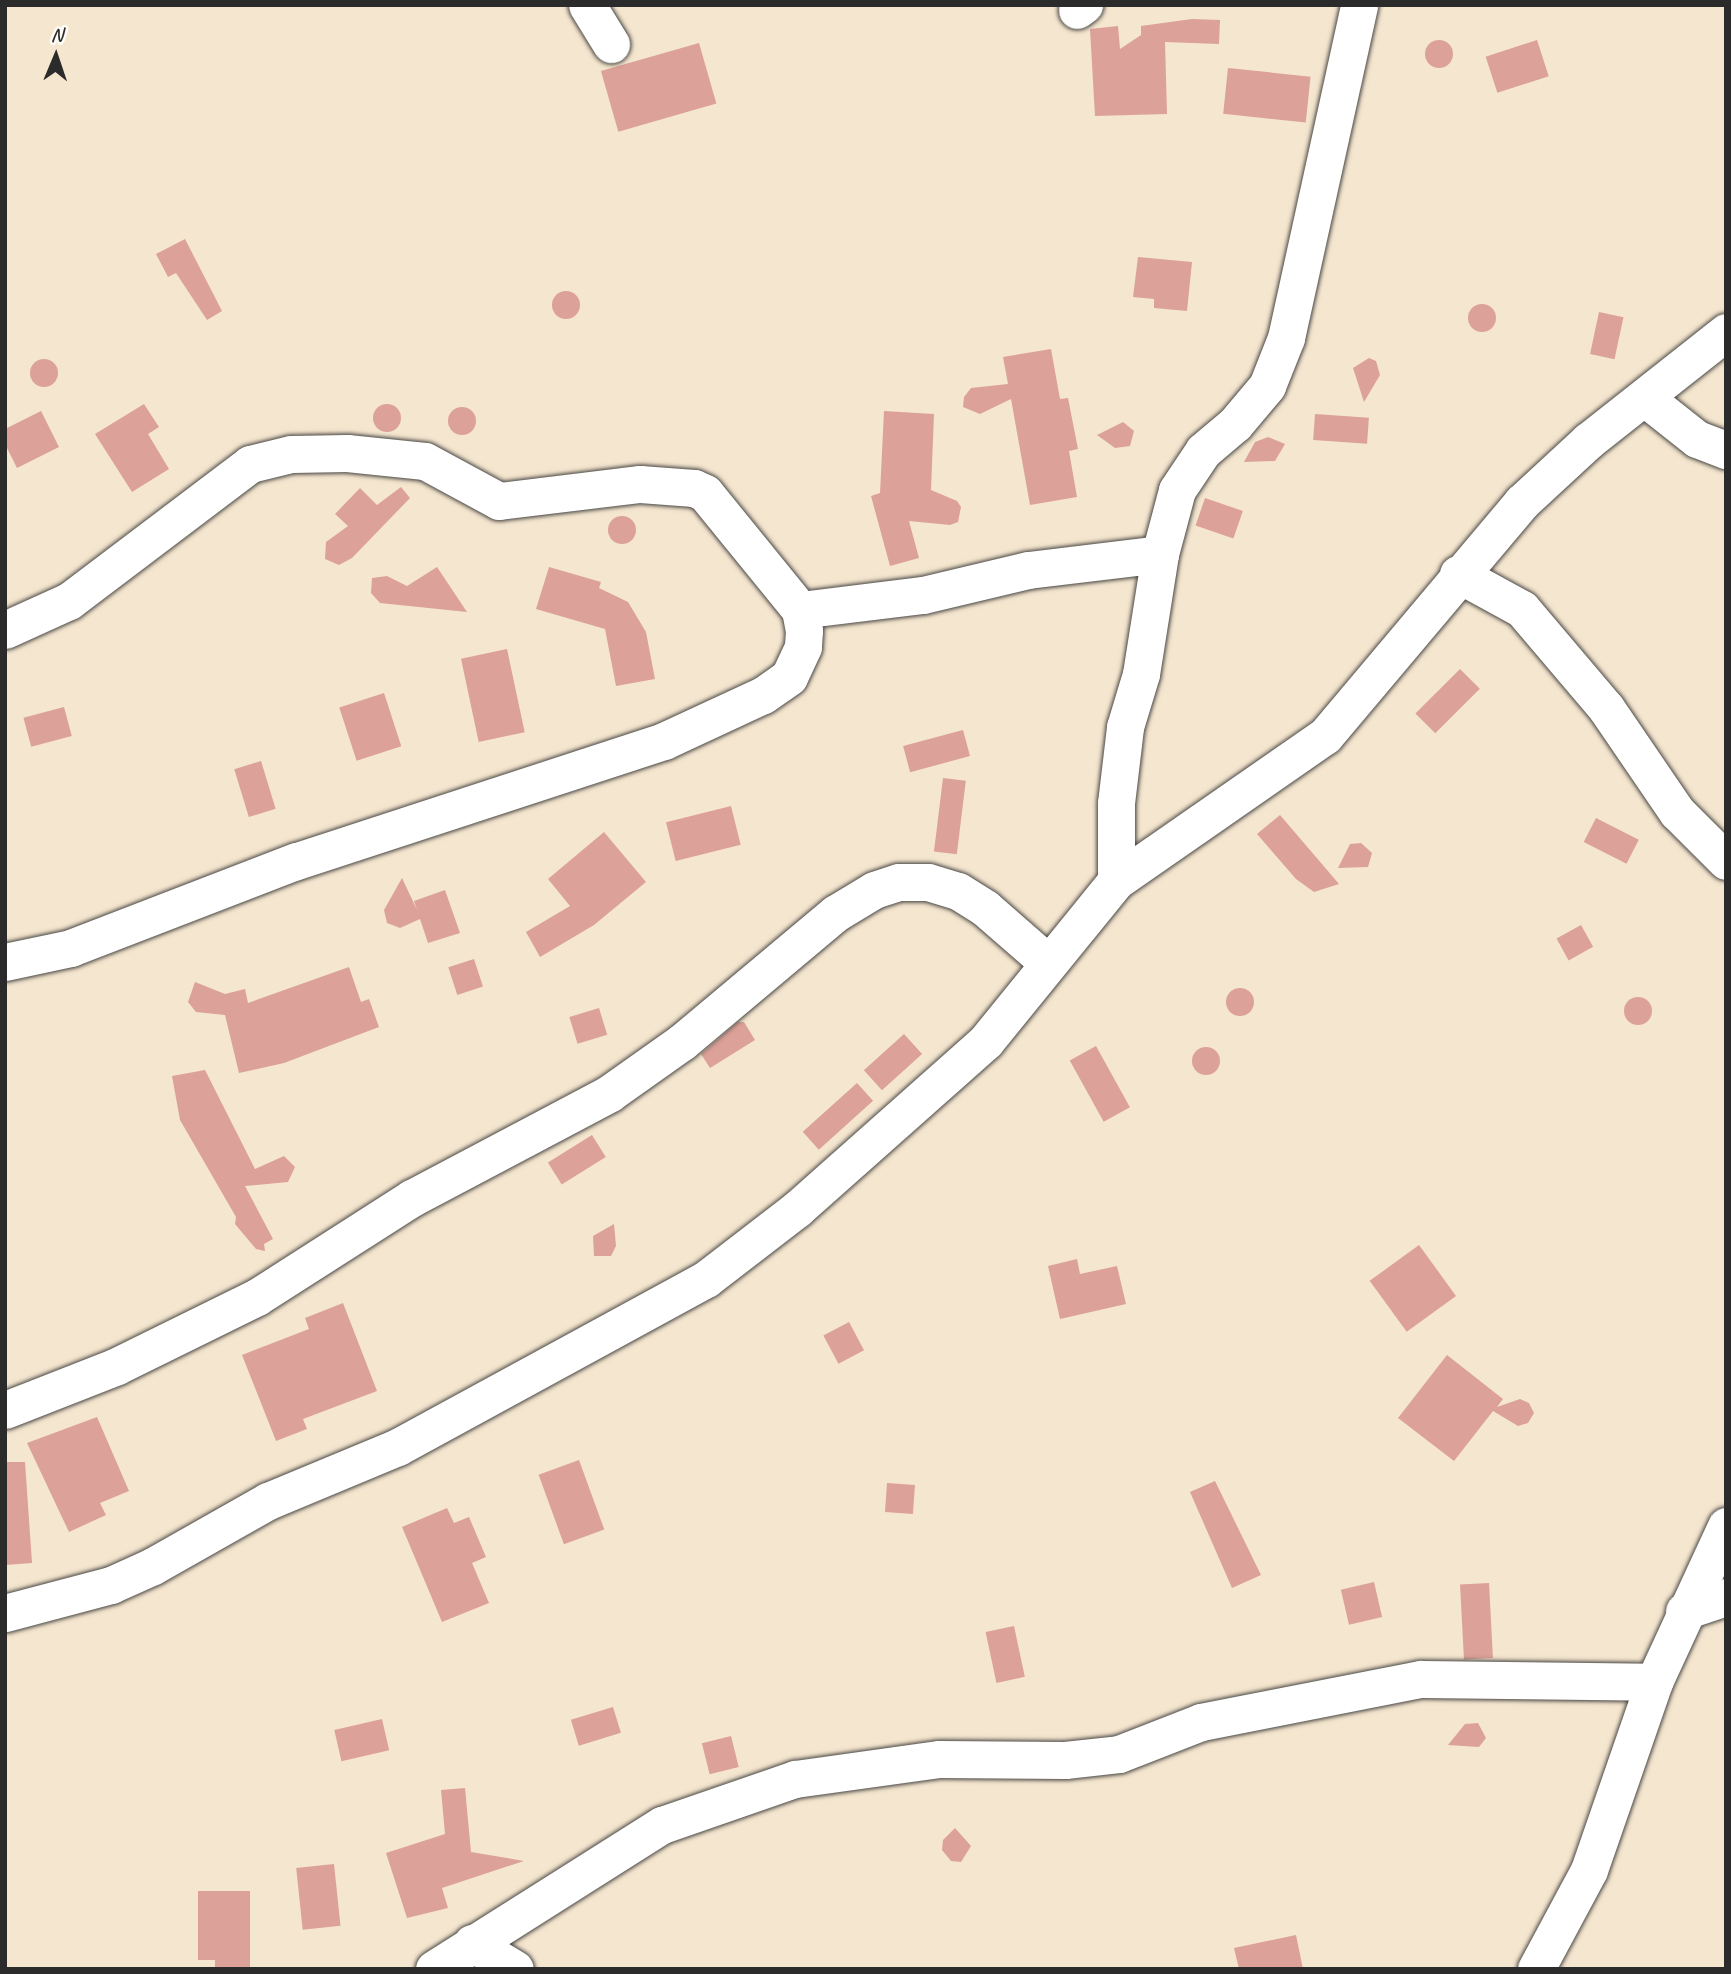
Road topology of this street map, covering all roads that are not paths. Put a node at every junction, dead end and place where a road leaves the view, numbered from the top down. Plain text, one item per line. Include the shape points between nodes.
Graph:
1 (587, 5) edge
2 (1359, 5) edge
3 (611, 44) dead end
4 (1726, 332) edge
5 (1646, 398) junction
6 (1726, 450) edge
7 (1160, 554) junction
8 (1458, 574) junction
9 (800, 610) junction
10 (5, 630) edge
11 (1726, 861) edge
12 (1116, 881) junction
13 (5, 962) edge
14 (1047, 962) junction
15 (5, 1410) edge
16 (1726, 1526) edge
17 (1726, 1597) edge
18 (1684, 1611) junction
19 (5, 1613) edge
20 (1654, 1682) junction
21 (472, 1943) junction
22 (434, 1969) edge
23 (515, 1969) edge
24 (1536, 1969) edge

1 - 3 street
2 - 7 street via 1286,338 1267,386 1235,424 1203,451 1177,490
4 - 5 street
5 - 6 street via 1697,439
5 - 8 street via 1588,441 1532,493
7 - 9 street via 1028,570 923,595
7 - 12 street via 1141,674 1125,727 1116,803
8 - 11 street via 1522,609 1606,708 1677,812
8 - 12 street via 1325,736
9 - 10 street via 705,493 694,488 640,484 499,501 425,461 347,453 291,454 250,464 69,601
9 - 13 street via 803,647 789,677 764,695 664,741 296,861 71,948
12 - 14 street
14 - 15 street via 985,908 958,891 928,882 899,882 874,890 836,913 682,1042 610,1093 412,1198 257,1297 117,1366
14 - 19 street via 986,1041 797,1209 706,1279 398,1447 268,1501 153,1566 111,1585
16 - 18 street
17 - 18 street
18 - 20 street
20 - 21 street via 1421,1679 1235,1713 1119,1754 1065,1760 940,1759 795,1779 662,1825
20 - 24 street via 1589,1870
21 - 22 street
21 - 23 street

